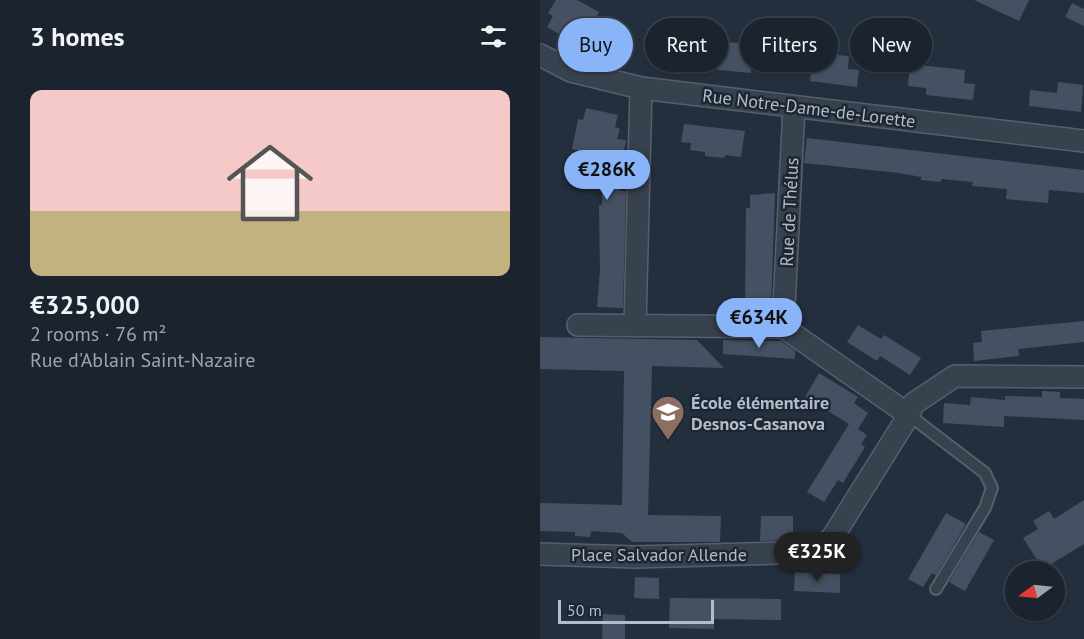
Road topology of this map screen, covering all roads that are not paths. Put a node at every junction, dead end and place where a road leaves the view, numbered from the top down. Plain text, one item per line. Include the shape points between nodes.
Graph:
1 (540, 55) edge
2 (641, 88) junction
3 (794, 106) junction
4 (1084, 141) edge
5 (578, 325) dead end
6 (635, 326) junction
7 (783, 327) junction
8 (1084, 377) edge
9 (909, 415) junction
10 (540, 554) edge
11 (936, 589) dead end

1 - 2 street, Rue Notre-Dame-de-Lorette via 571,70
2 - 3 street, Rue Notre-Dame-de-Lorette
2 - 6 street
3 - 4 street, Rue Notre-Dame-de-Lorette
3 - 7 street, Rue de Thélus
5 - 6 street
6 - 7 street
7 - 9 street
8 - 9 street via 955,376 913,404
9 - 10 street, Place Salvador Allende via 832,538 815,552 635,557
9 - 11 lane via 985,473 992,488 985,508

